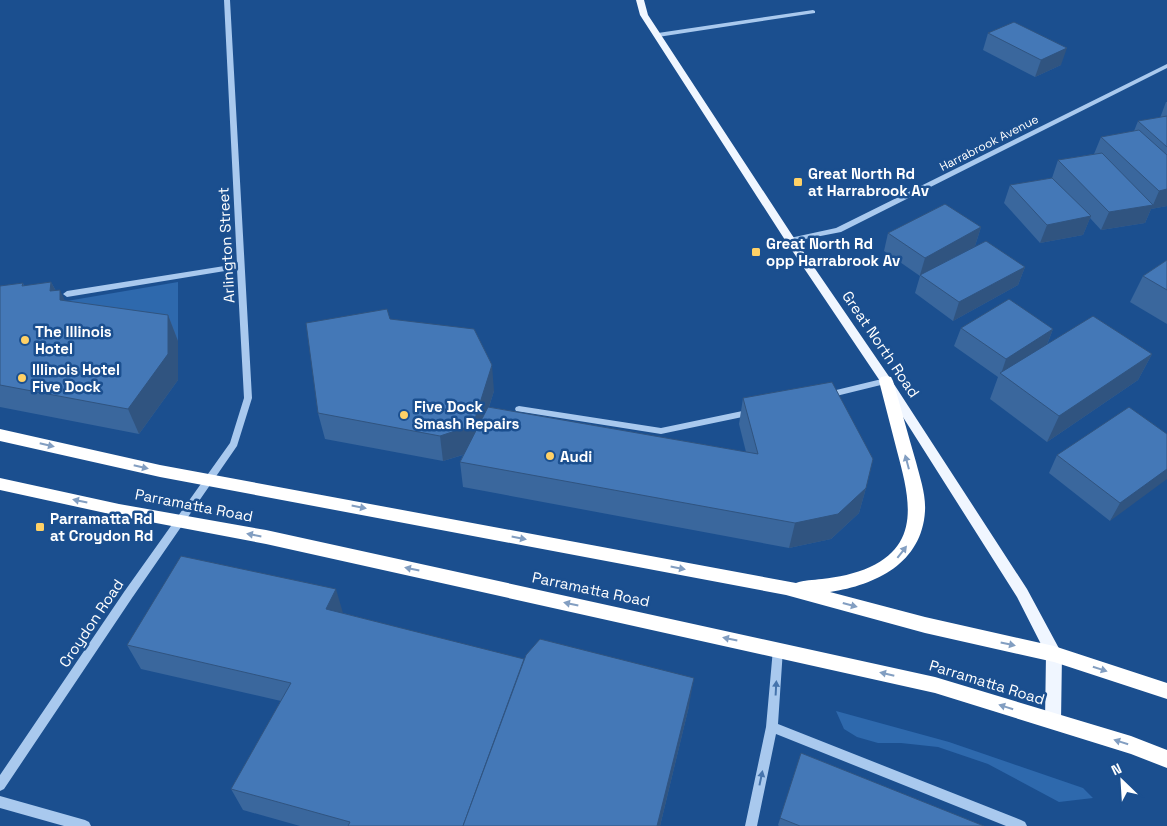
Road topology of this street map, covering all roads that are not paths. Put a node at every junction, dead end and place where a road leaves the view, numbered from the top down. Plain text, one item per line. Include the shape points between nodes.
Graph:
1 (227, 0) edge
2 (640, 0) edge
3 (813, 12) dead end
4 (658, 35) junction
5 (1167, 66) edge
6 (790, 240) junction
7 (241, 266) junction
8 (67, 294) dead end
9 (886, 381) junction
10 (823, 397) edge
11 (519, 409) dead end
12 (766, 409) edge
13 (0, 435) edge
14 (209, 479) junction
15 (0, 484) edge
16 (179, 521) junction
17 (786, 588) junction
18 (778, 649) junction
19 (1054, 654) junction
20 (1167, 691) edge
21 (1053, 721) junction
22 (772, 727) junction
23 (1167, 759) edge
24 (0, 785) edge
25 (0, 802) edge
26 (85, 826) edge
27 (751, 826) edge
28 (1021, 826) edge

1 - 7 street, Arlington Street
2 - 4 main road, Great North Road via 644,15
3 - 4 street
4 - 6 main road, Great North Road
5 - 6 street, Harrabrook Avenue via 838,230
6 - 9 main road, Great North Road
7 - 8 street
7 - 14 street, Arlington Street via 248,398 234,444
9 - 10 street
17 -> 9 highway via 825,586 864,578 886,568 903,554 914,533 917,510 913,482
9 - 19 main road, Great North Road via 1022,593
11 - 12 street via 661,431
13 -> 14 highway, Parramatta Road
14 - 16 street, Croydon Road
14 -> 17 highway, Parramatta Road
16 -> 15 highway, Parramatta Road
18 -> 16 highway, Parramatta Road via 266,537
16 - 24 street, Croydon Road
17 -> 19 highway, Parramatta Road via 925,625
21 -> 18 highway, Parramatta Road via 935,685
22 -> 18 street
19 -> 20 highway, Parramatta Road
19 - 21 main road, Great North Road
23 -> 21 highway, Parramatta Road
27 -> 22 lane
22 - 28 street
25 - 26 lane

